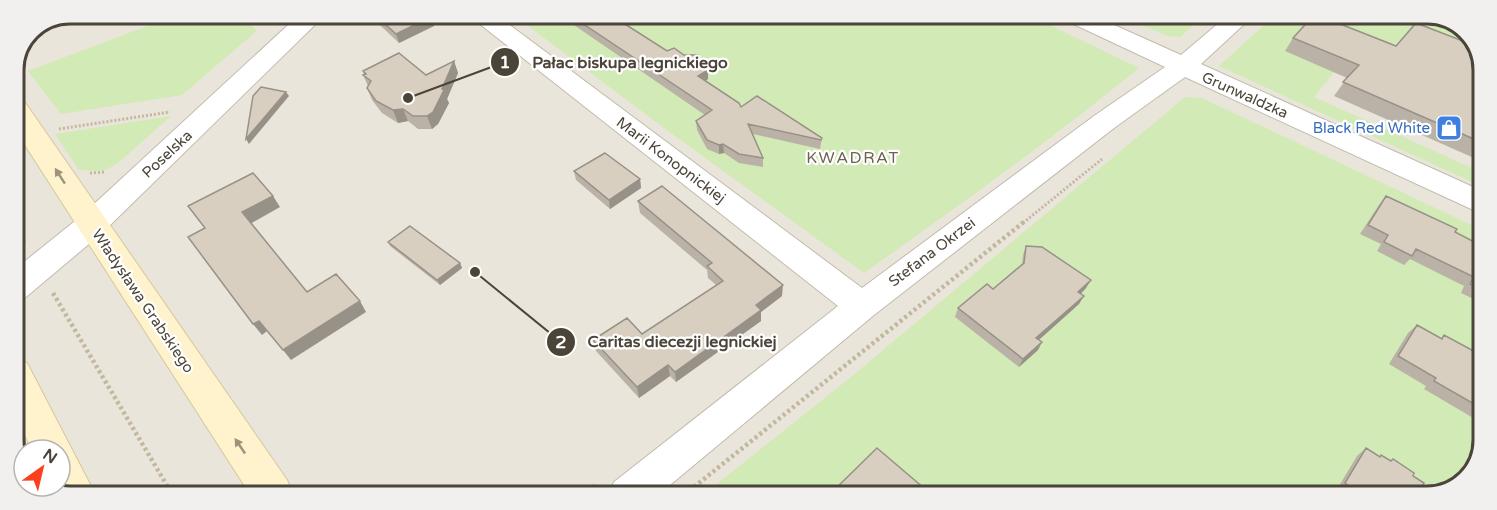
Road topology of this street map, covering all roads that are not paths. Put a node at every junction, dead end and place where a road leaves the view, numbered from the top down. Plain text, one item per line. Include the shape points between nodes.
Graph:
1 (303, 24) edge
2 (492, 24) edge
3 (1077, 24) edge
4 (1232, 24) edge
5 (1183, 66) junction
6 (24, 122) edge
7 (1473, 199) edge
8 (92, 225) junction
9 (24, 280) edge
10 (862, 306) junction
11 (24, 394) edge
12 (46, 438) edge
13 (286, 486) edge
14 (639, 486) edge

1 - 8 street, Poselska
2 - 10 street, Marii Konopnickiej
3 - 5 street, Grunwaldzka
4 - 5 street, Stefana Okrzei
5 - 7 street, Grunwaldzka
5 - 10 street, Stefana Okrzei
8 -> 6 street, Władysława Grabskiego
8 - 9 street, Poselska
13 -> 8 street, Władysława Grabskiego
10 - 14 street, Stefana Okrzei
11 - 12 street

